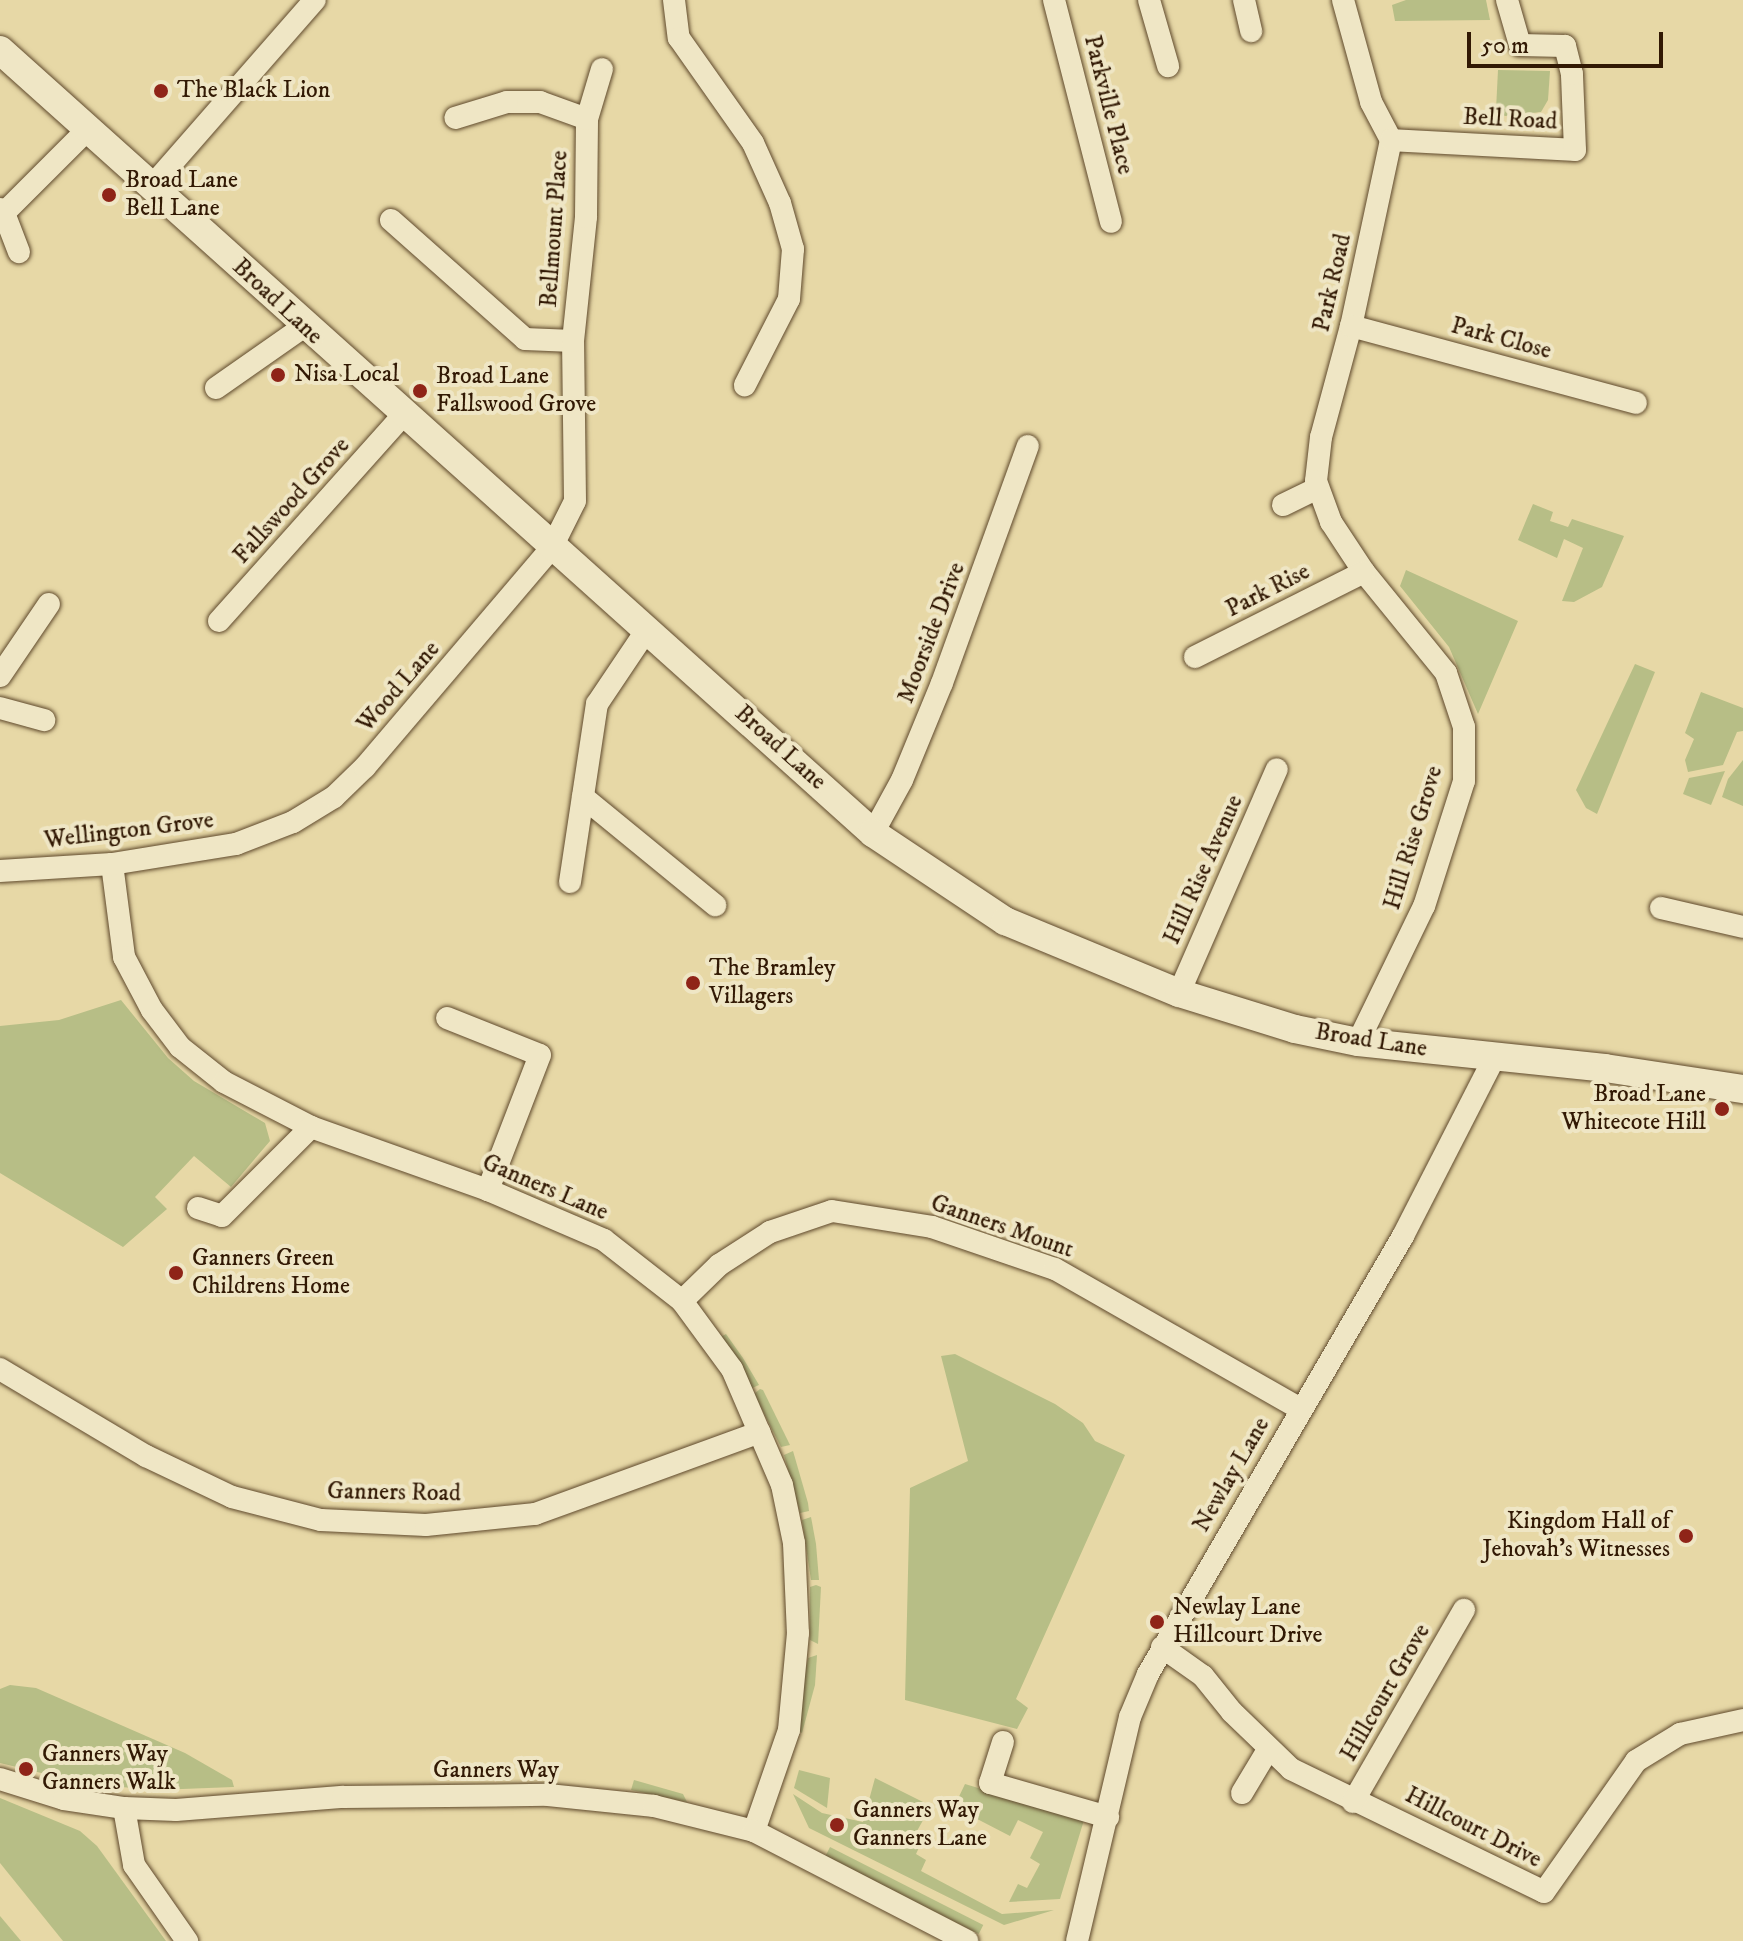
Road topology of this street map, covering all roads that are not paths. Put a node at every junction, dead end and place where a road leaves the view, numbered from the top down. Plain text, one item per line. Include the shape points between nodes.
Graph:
1 (315, 0) edge
2 (674, 0) edge
3 (1054, 0) edge
4 (1149, 0) edge
5 (1244, 0) edge
6 (1343, 0) edge
7 (1507, 0) edge
8 (1251, 31) dead end
9 (0, 50) edge
10 (1168, 66) dead end
11 (602, 69) dead end
12 (455, 118) dead end
13 (587, 119) junction
14 (88, 129) junction
15 (1391, 140) junction
16 (152, 186) junction
17 (2, 211) edge
18 (391, 220) dead end
19 (1111, 222) dead end
20 (19, 252) dead end
21 (1351, 326) junction
22 (303, 327) junction
23 (573, 341) junction
24 (745, 385) dead end
25 (216, 388) dead end
26 (1636, 403) dead end
27 (404, 414) junction
28 (1028, 446) dead end
29 (1318, 488) junction
30 (1283, 505) dead end
31 (552, 547) junction
32 (1364, 572) junction
33 (49, 604) dead end
34 (219, 621) dead end
35 (646, 631) junction
36 (1195, 657) dead end
37 (0, 676) edge
38 (0, 708) edge
39 (44, 720) dead end
40 (1277, 769) dead end
41 (583, 797) junction
42 (263, 833) joint
43 (873, 833) junction
44 (112, 864) junction
45 (0, 871) edge
46 (570, 882) dead end
47 (715, 905) dead end
48 (1661, 908) dead end
49 (1743, 927) edge
50 (1179, 993) junction
51 (447, 1018) dead end
52 (1358, 1042) junction
53 (1494, 1058) junction
54 (1743, 1089) edge
55 (311, 1127) junction
56 (488, 1190) junction
57 (198, 1208) dead end
58 (682, 1301) junction
59 (0, 1369) edge
60 (1300, 1409) junction
61 (760, 1432) junction
62 (1464, 1610) dead end
63 (1162, 1647) junction
64 (1743, 1720) edge
65 (1003, 1742) dead end
66 (1269, 1748) junction
67 (0, 1779) edge
68 (1242, 1793) dead end
69 (1353, 1802) junction
70 (124, 1808) junction
71 (1108, 1817) junction
72 (754, 1831) junction
73 (187, 1941) edge
74 (967, 1941) edge
75 (1077, 1941) edge

1 - 16 street
2 - 24 street via 679,38 753,143 780,203 793,249 789,299
3 - 19 street, Parkville Place
4 - 10 street
5 - 8 street
6 - 15 street via 1371,102
7 - 15 street, Bell Road via 1520,45 1565,46 1572,74 1575,150
9 - 14 street, Broad Lane
11 - 13 street, Bellmount Place
12 - 13 street, Bellmount Place via 507,102 540,102
13 - 23 street, Bellmount Place via 586,217
14 - 16 street, Broad Lane
14 - 17 street
15 - 21 street, Park Road
16 - 22 street, Broad Lane
17 - 20 street
18 - 23 street, Bellmount Place via 525,339
21 - 26 street, Park Close
21 - 29 street, Park Road via 1321,437
22 - 25 street
22 - 27 street, Broad Lane
23 - 31 street, Bellmount Place via 575,501
27 - 31 street, Broad Lane
27 - 34 street, Fallswood Grove
28 - 43 street, Moorside Drive via 942,683 902,780
29 - 30 street
29 - 32 street, Park Road via 1331,522
31 - 35 street, Broad Lane
31 - 42 street, Wood Lane via 355,777 334,797
32 - 36 street, Park Rise
32 - 52 street, Hill Rise Grove via 1446,673 1464,727 1464,781 1424,906
33 - 37 street
35 - 41 street via 597,704
35 - 43 street, Broad Lane
38 - 39 street
40 - 50 street, Hill Rise Avenue
41 - 46 street
41 - 47 street
42 - 44 street, Wellington Grove via 236,844
43 - 50 street, Broad Lane via 1005,921
44 - 45 street, Wellington Grove
44 - 55 street, Ganners Lane via 124,957 152,1010 180,1047 224,1082
48 - 49 street
50 - 52 street, Broad Lane via 1295,1029
51 - 56 street via 540,1055
52 - 53 street, Broad Lane
53 - 54 street, Broad Lane
53 - 60 street, Newlay Lane via 1403,1236
55 - 56 street, Ganners Lane
55 - 57 street via 222,1216
56 - 58 street, Ganners Lane via 604,1240
58 - 60 street, Ganners Mount via 719,1265 770,1232 832,1211 932,1227 1055,1269
58 - 61 street, Ganners Lane via 732,1369
59 - 61 street, Ganners Road via 232,1497 321,1520 426,1525 535,1514
60 - 63 street, Newlay Lane
61 - 72 street, Ganners Lane via 782,1485 791,1529 798,1633 789,1730
62 - 69 street, Hillcourt Grove
63 - 66 street, Hillcourt Drive via 1203,1676
63 - 71 street, Newlay Lane via 1130,1717
64 - 69 street, Hillcourt Drive via 1680,1734 1636,1761 1544,1892 1399,1817
65 - 71 street via 990,1783
66 - 68 street
66 - 69 street, Hillcourt Drive via 1291,1769
67 - 70 street, Ganners Way via 64,1799
70 - 72 street, Ganners Way via 176,1810 343,1797 548,1795 654,1806
70 - 73 street via 134,1865
71 - 75 street, Newlay Lane
72 - 74 street, Ganners Way

